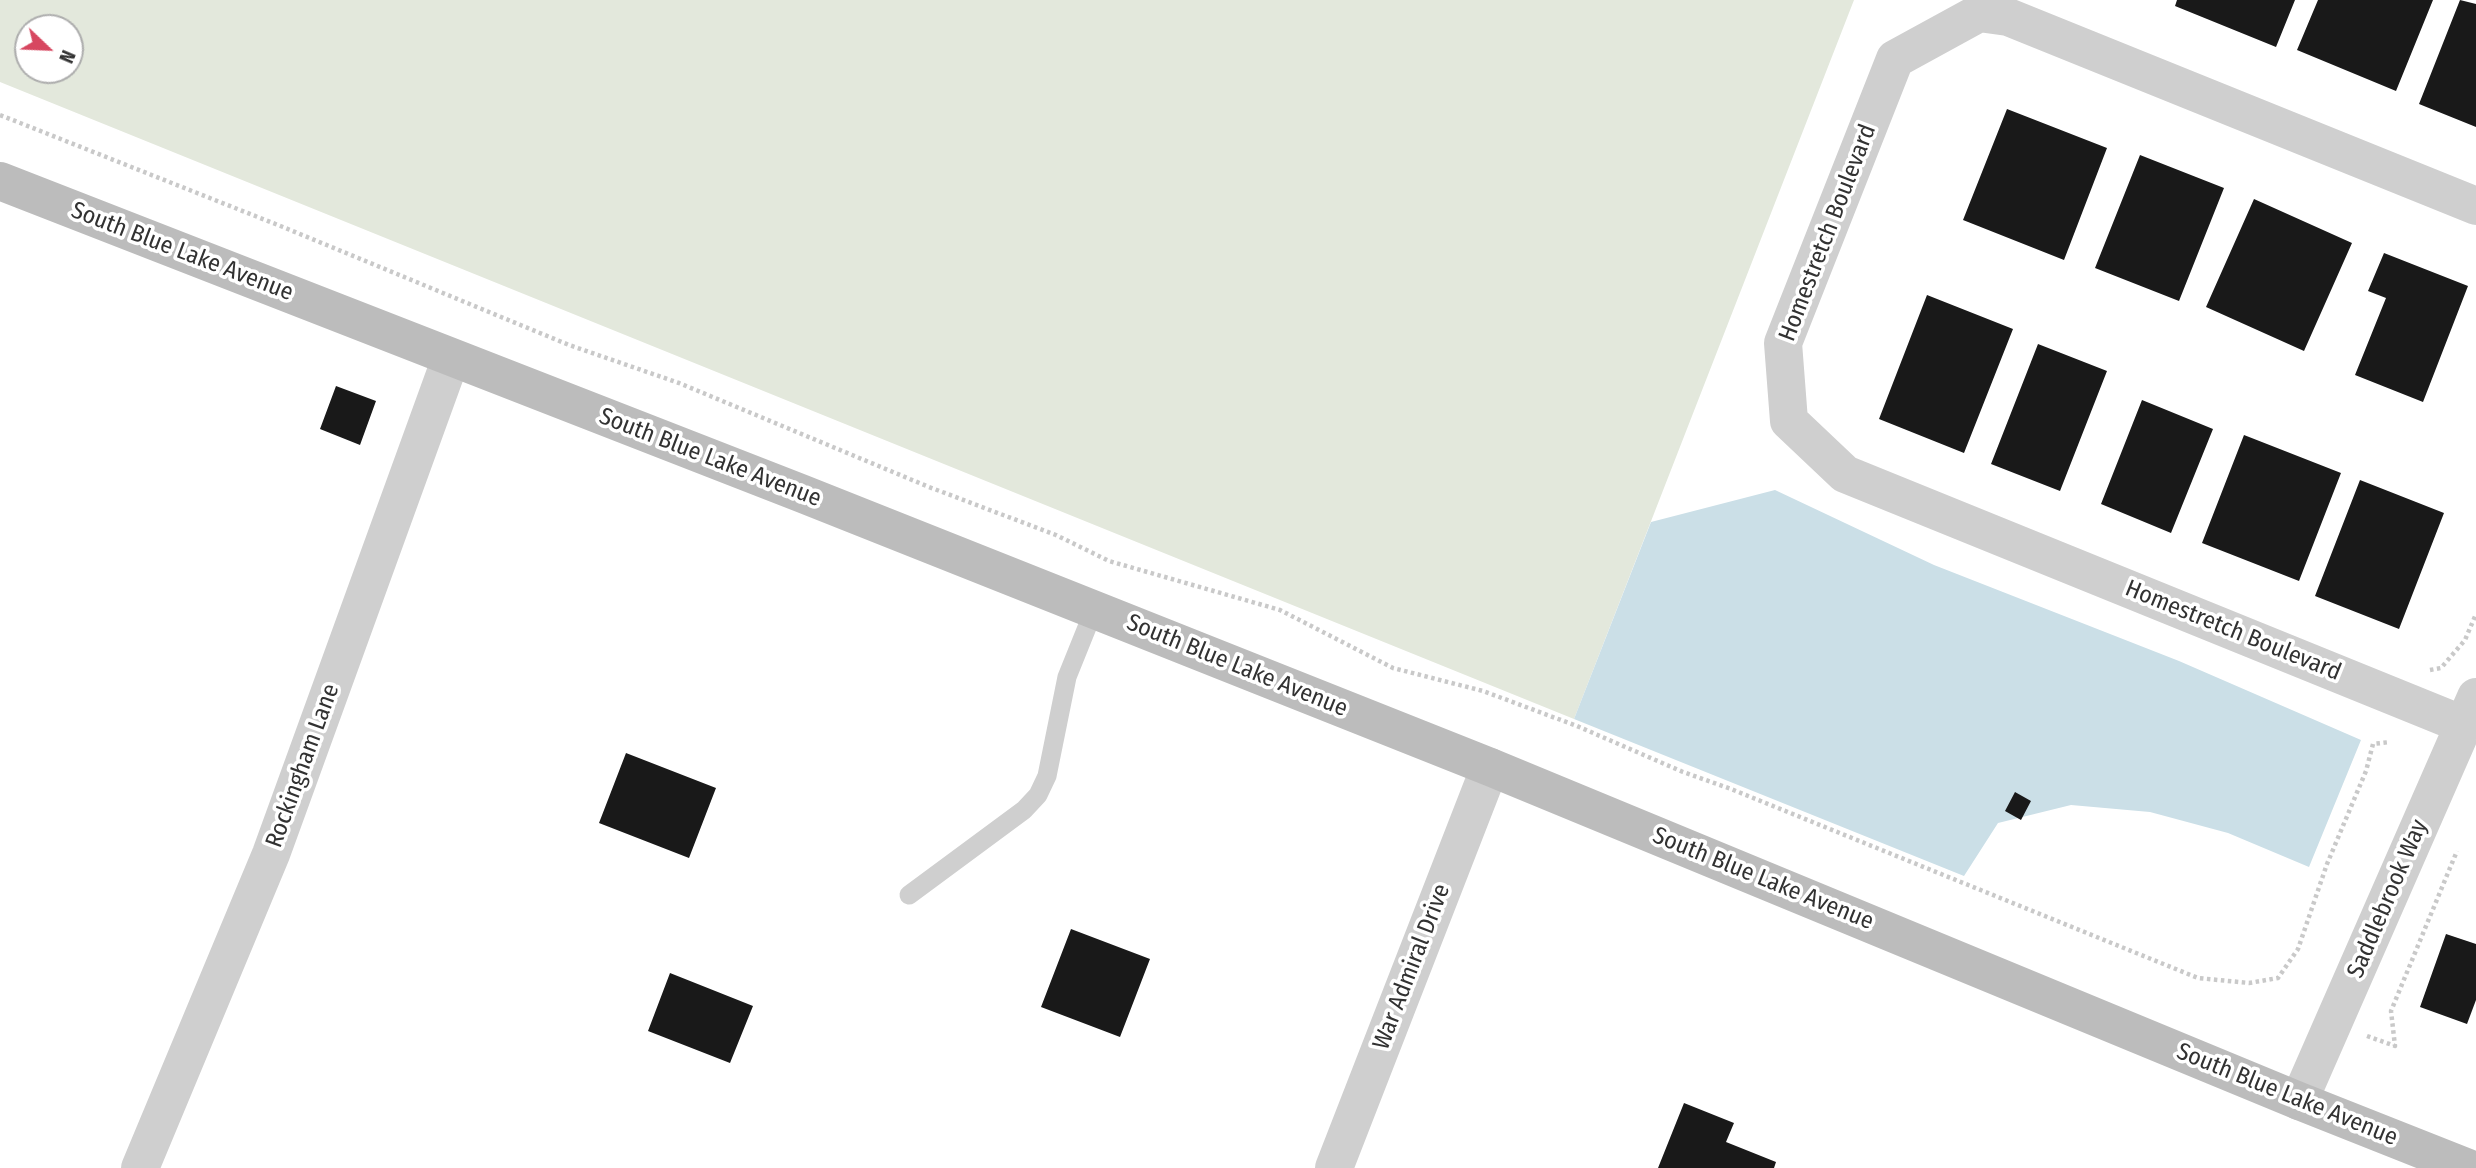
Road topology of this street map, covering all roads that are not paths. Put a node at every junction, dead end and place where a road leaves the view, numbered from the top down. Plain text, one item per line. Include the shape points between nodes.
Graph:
1 (0, 181) edge
2 (2476, 205) edge
3 (452, 358) junction
4 (1094, 610) junction
5 (2470, 711) edge
6 (1490, 766) junction
7 (909, 895) dead end
8 (2299, 1101) junction
9 (140, 1168) edge
10 (1334, 1168) edge
11 (2468, 1168) edge

1 - 3 main road, South Blue Lake Avenue
2 - 5 street, Homestretch Boulevard via 2008,17 1979,13 1895,59 1783,343 1789,421 1845,474
3 - 4 main road, South Blue Lake Avenue
3 - 9 street, Rockingham Lane via 271,854
4 - 6 main road, South Blue Lake Avenue
4 - 7 lane via 1067,677 1047,776 1038,795
5 - 8 street, Saddlebrook Way
6 - 8 main road, South Blue Lake Avenue
6 - 10 street, War Admiral Drive
8 - 11 main road, South Blue Lake Avenue

